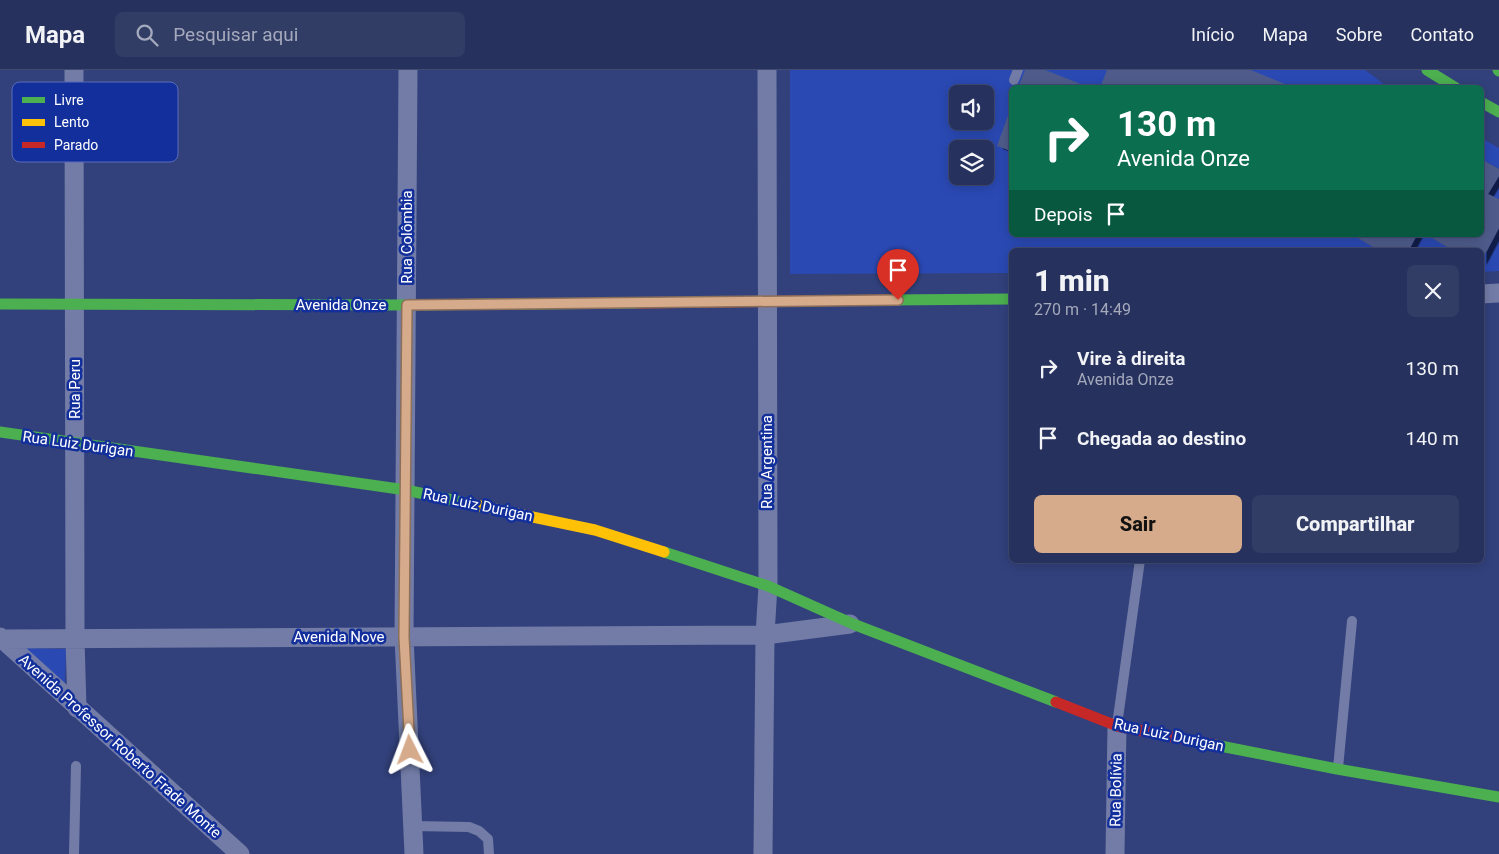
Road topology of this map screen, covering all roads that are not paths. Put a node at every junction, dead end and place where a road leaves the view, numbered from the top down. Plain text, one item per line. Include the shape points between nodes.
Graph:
1 (408, 70) edge
2 (767, 70) edge
3 (1018, 70) edge
4 (1427, 70) edge
5 (1014, 80) dead end
6 (1451, 85) edge
7 (1484, 104) edge
8 (1499, 112) edge
9 (74, 162) edge
10 (1499, 293) edge
11 (1484, 294) edge
12 (1009, 299) edge
13 (767, 301) junction
14 (0, 304) edge
15 (74, 304) junction
16 (407, 305) junction
17 (0, 432) edge
18 (75, 444) junction
19 (406, 490) junction
20 (1140, 563) edge
21 (768, 586) junction
22 (1352, 621) dead end
23 (853, 624) junction
24 (765, 636) junction
25 (404, 637) junction
26 (1, 638) edge
27 (75, 639) junction
28 (76, 708) junction
29 (1117, 726) junction
30 (76, 766) dead end
31 (1337, 769) junction
32 (1499, 797) edge
33 (413, 826) junction
34 (74, 854) edge
35 (240, 854) edge
36 (414, 854) edge
37 (489, 854) edge
38 (763, 854) edge
39 (1115, 854) edge

1 - 16 street, Rua Colômbia
2 - 13 street, Rua Argentina
3 - 5 lane
4 - 6 street
7 - 8 street
9 - 15 street, Rua Peru
10 - 11 street
12 - 13 street, Avenida Onze
13 - 16 street, Avenida Onze
13 - 21 street, Rua Argentina
14 - 15 street, Avenida Onze
15 - 16 street, Avenida Onze
15 - 18 street, Rua Peru
16 - 19 street, Rua Colômbia
17 - 18 street, Rua Luiz Durigan
18 - 19 street, Rua Luiz Durigan
18 - 27 street, Rua Peru
19 - 21 street, Rua Luiz Durigan via 595,530
19 - 25 street, Rua Colômbia
20 - 29 lane
21 - 23 street, Rua Luiz Durigan
21 - 24 street, Rua Argentina
22 - 31 lane
23 - 24 street, Rua Luiz Durigan
23 - 29 street, Rua Luiz Durigan
24 - 25 street, Avenida Nove
24 - 38 street, Rua Argentina
25 - 27 street, Avenida Nove
25 - 33 street, Rua Colômbia
26 - 27 street, Avenida Nove
26 - 28 street, Avenida Professor Roberto Frade Monte
27 - 28 street, Rua Peru
28 - 35 street, Avenida Professor Roberto Frade Monte
29 - 31 street, Rua Luiz Durigan
29 - 39 street, Rua Bolívia
30 - 34 lane
31 - 32 street, Rua Luiz Durigan
33 - 36 street, Rua Colômbia
33 - 37 lane via 479,830 488,839

